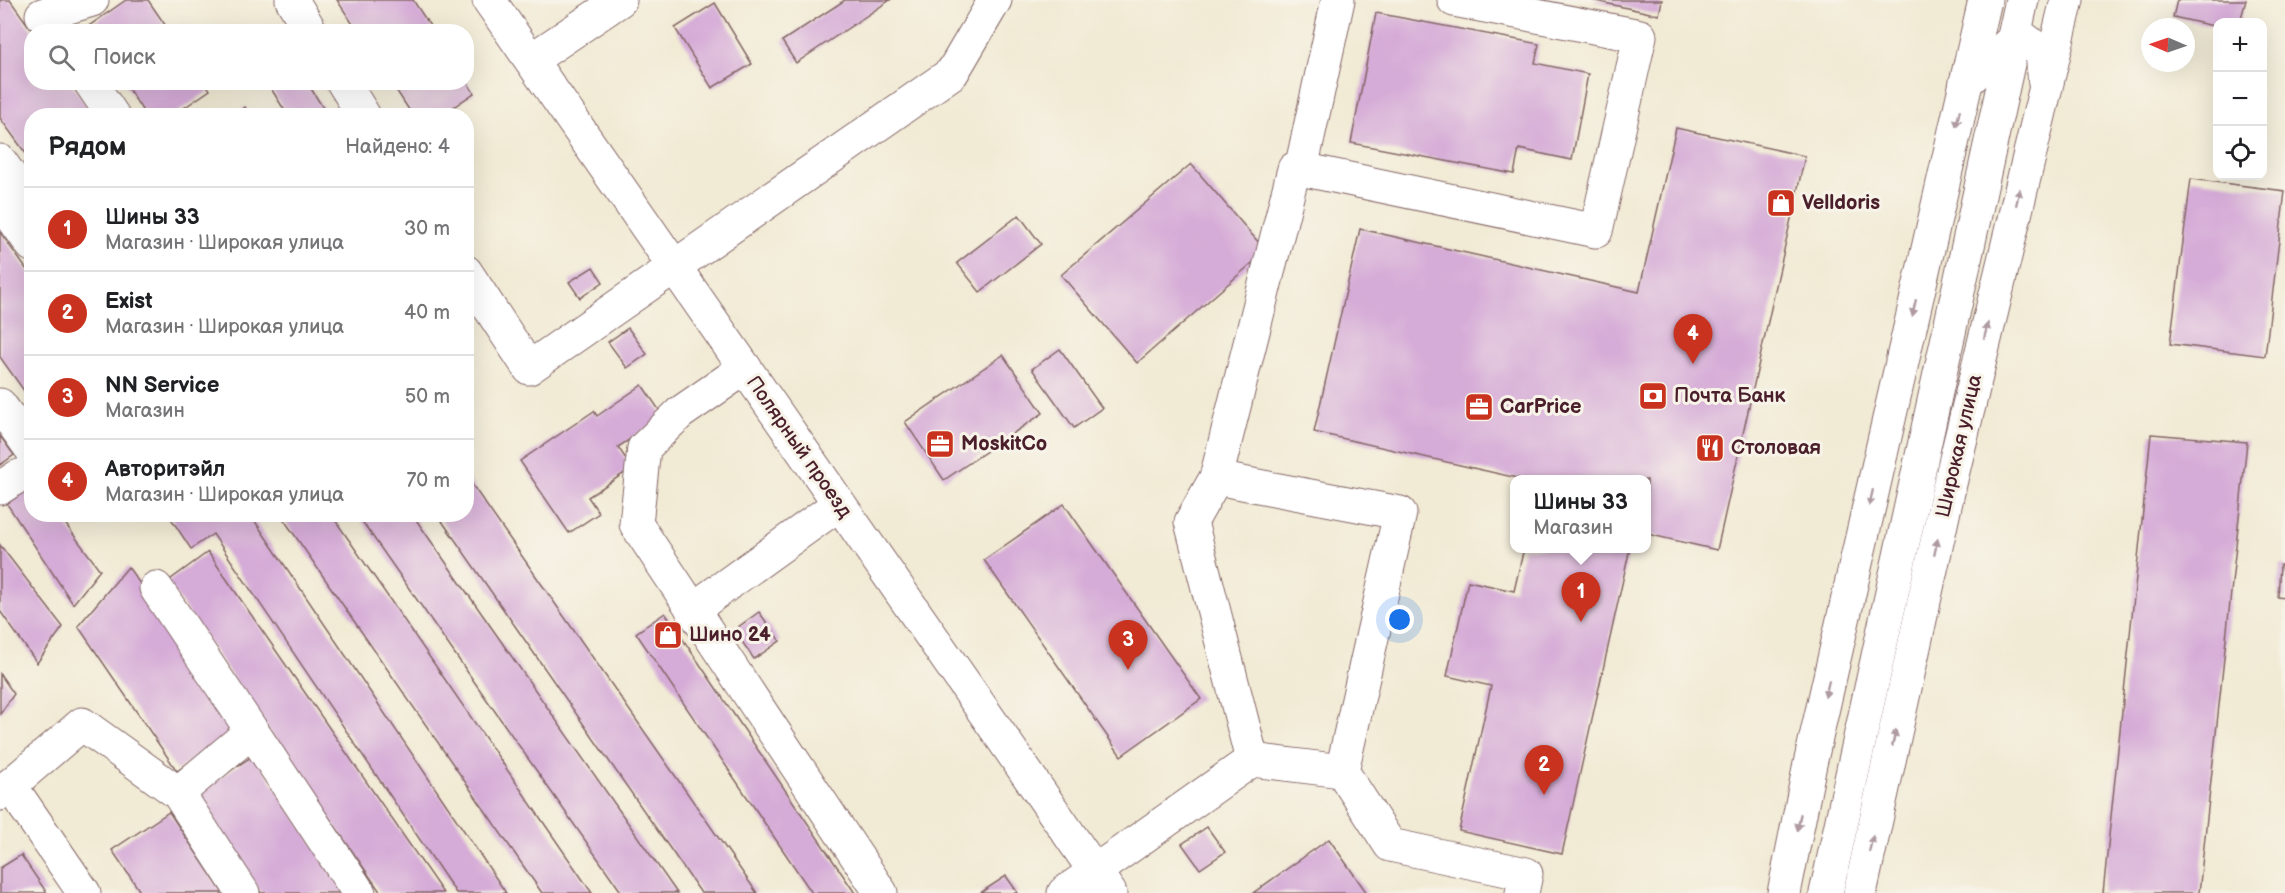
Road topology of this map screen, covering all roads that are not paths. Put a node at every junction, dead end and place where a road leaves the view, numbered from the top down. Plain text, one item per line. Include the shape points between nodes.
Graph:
1 (92, 0) edge
2 (292, 0) edge
3 (489, 0) edge
4 (620, 0) edge
5 (995, 0) edge
6 (1338, 0) edge
7 (1454, 0) edge
8 (1985, 0) edge
9 (2022, 0) edge
10 (2067, 0) edge
11 (43, 15) edge
12 (306, 24) edge
13 (2013, 40) junction
14 (531, 60) junction
15 (1966, 82) junction
16 (2045, 84) junction
17 (95, 90) edge
18 (348, 90) edge
19 (108, 108) edge
20 (359, 108) edge
21 (0, 161) edge
22 (1301, 169) junction
23 (18, 195) edge
24 (24, 234) edge
25 (674, 266) junction
26 (474, 284) edge
27 (745, 368) junction
28 (0, 405) edge
29 (24, 439) edge
30 (24, 475) edge
31 (1216, 478) junction
32 (0, 488) edge
33 (839, 504) junction
34 (156, 588) dead end
35 (692, 610) junction
36 (252, 731) junction
37 (1252, 760) junction
38 (1342, 771) junction
39 (5, 789) edge
40 (178, 793) junction
41 (1102, 882) edge
42 (84, 893) edge
43 (243, 893) edge
44 (359, 893) edge
45 (881, 893) edge
46 (1064, 893) edge
47 (1522, 893) edge
48 (1784, 893) edge
49 (1826, 893) edge
50 (1860, 893) edge

1 - 11 main road
2 - 12 main road
3 - 14 main road, Полярный проезд
4 - 14 main road
5 - 25 main road via 952,73
6 - 22 main road
7 - 22 main road via 1640,36 1596,231
8 - 15 main road
9 - 13 main road, Широкая улица
10 - 16 main road, Широкая улица
13 - 15 main road
13 - 16 main road via 2026,40 2042,53
13 - 49 main road, Широкая улица
14 - 25 main road, Полярный проезд
15 -> 48 main road
50 -> 16 main road, Широкая улица via 1948,492
17 - 19 main road
18 - 20 main road
21 - 23 main road
22 - 31 main road via 1294,169
23 - 24 main road via 13,218
25 - 26 main road via 529,368
25 - 27 main road, Полярный проезд
27 - 33 main road, Полярный проезд
27 - 35 main road via 680,413 644,448 636,524
28 - 29 main road
30 - 32 main road
31 - 37 main road via 1191,522
31 - 38 main road via 1400,513
33 - 35 main road
33 - 41 main road, Полярный проезд
34 - 36 main road
35 - 45 main road
36 - 40 main road
36 - 44 main road
37 - 38 main road
37 - 41 main road via 1150,833
38 - 47 main road via 1390,845 1526,874
39 - 40 main road via 82,724
39 - 42 main road
40 - 43 main road
41 - 46 main road

